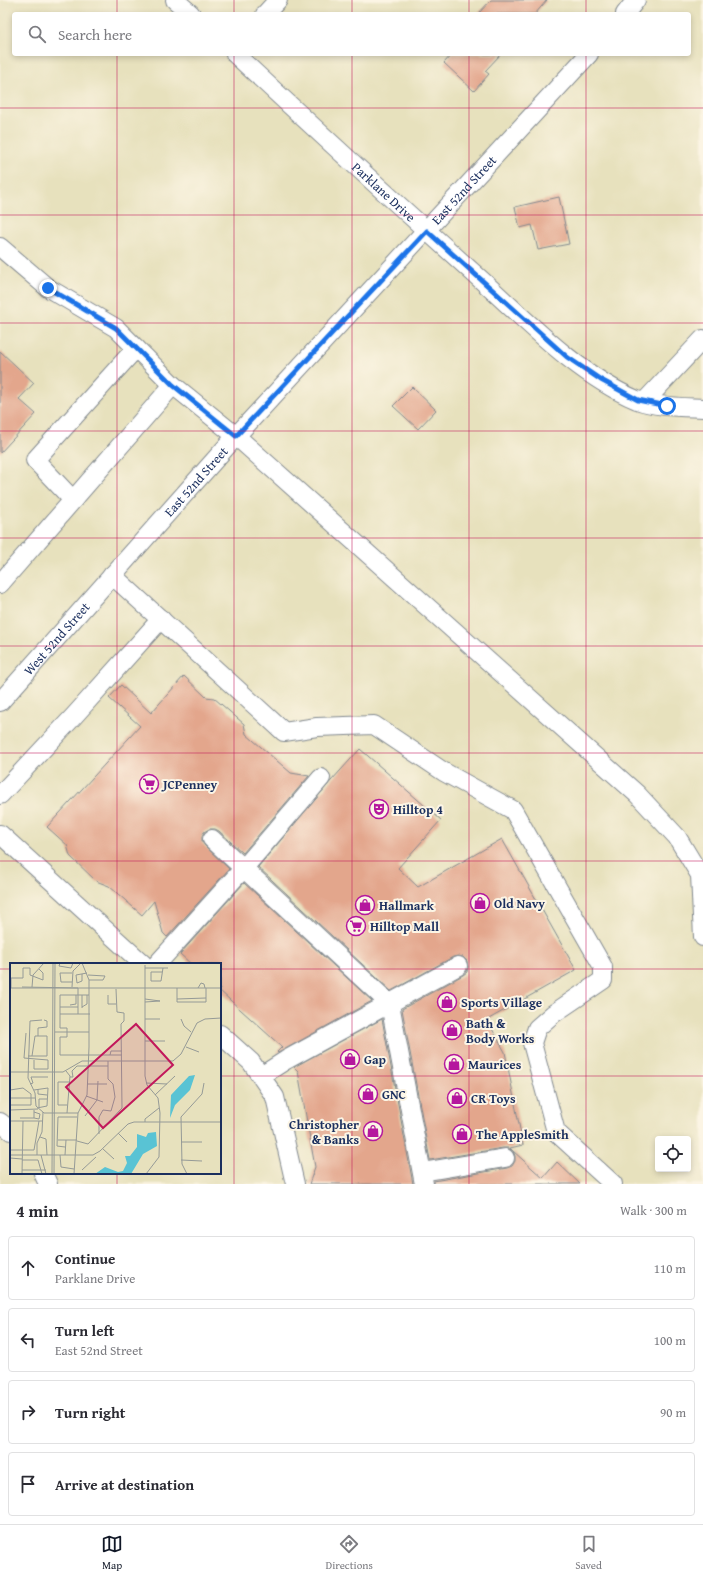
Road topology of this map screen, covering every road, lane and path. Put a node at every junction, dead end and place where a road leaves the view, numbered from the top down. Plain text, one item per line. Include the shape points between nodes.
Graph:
1 (175, 0) edge
2 (278, 0) edge
3 (636, 0) edge
4 (189, 12) edge
5 (267, 12) edge
6 (627, 12) edge
7 (237, 56) edge
8 (587, 56) edge
9 (427, 231) junction
10 (0, 247) edge
11 (703, 339) edge
12 (136, 348) junction
13 (173, 385) junction
14 (645, 401) junction
15 (703, 408) edge
16 (236, 436) junction
17 (73, 500) junction
18 (112, 575) junction
19 (0, 584) edge
20 (161, 619) junction
21 (0, 702) edge
22 (321, 778) dead end
23 (0, 795) edge
24 (0, 834) edge
25 (212, 839) dead end
26 (243, 869) junction
27 (703, 937) edge
28 (143, 963) edge
29 (158, 963) edge
30 (458, 966) dead end
31 (390, 1004) junction
32 (221, 1035) edge
33 (260, 1076) junction
34 (0, 1122) edge
35 (10, 1130) edge
36 (506, 1158) dead end
37 (43, 1174) edge
38 (423, 1178) edge
39 (48, 1184) edge
40 (295, 1184) edge
41 (613, 1184) edge

1 - 4 street
2 - 5 street
3 - 6 street
7 - 9 street, Parklane Drive
8 - 9 street, East 52nd Street
9 - 14 street, Parklane Drive via 567,357 601,380 638,400
9 - 16 street, East 52nd Street
10 - 12 street via 48,288 116,328
11 - 14 street
12 - 13 street
12 - 17 street via 35,460
13 - 16 street
13 - 17 street
14 - 15 street, Parklane Drive via 667,406
16 - 18 street, East 52nd Street
16 - 27 street via 637,794 676,836 700,875
17 - 19 street
18 - 20 street
18 - 21 street, West 52nd Street
20 - 23 street
20 - 41 street via 284,732 316,727 374,725 444,772 513,810 603,967 603,980 537,1028 532,1043 556,1132
22 - 26 street
24 - 28 street
25 - 26 street
26 - 29 street
26 - 31 street
30 - 31 street
31 - 33 street
31 - 38 street
32 - 33 street via 251,1062
33 - 40 street via 275,1097
34 - 35 street
36 - 38 street
37 - 39 street

